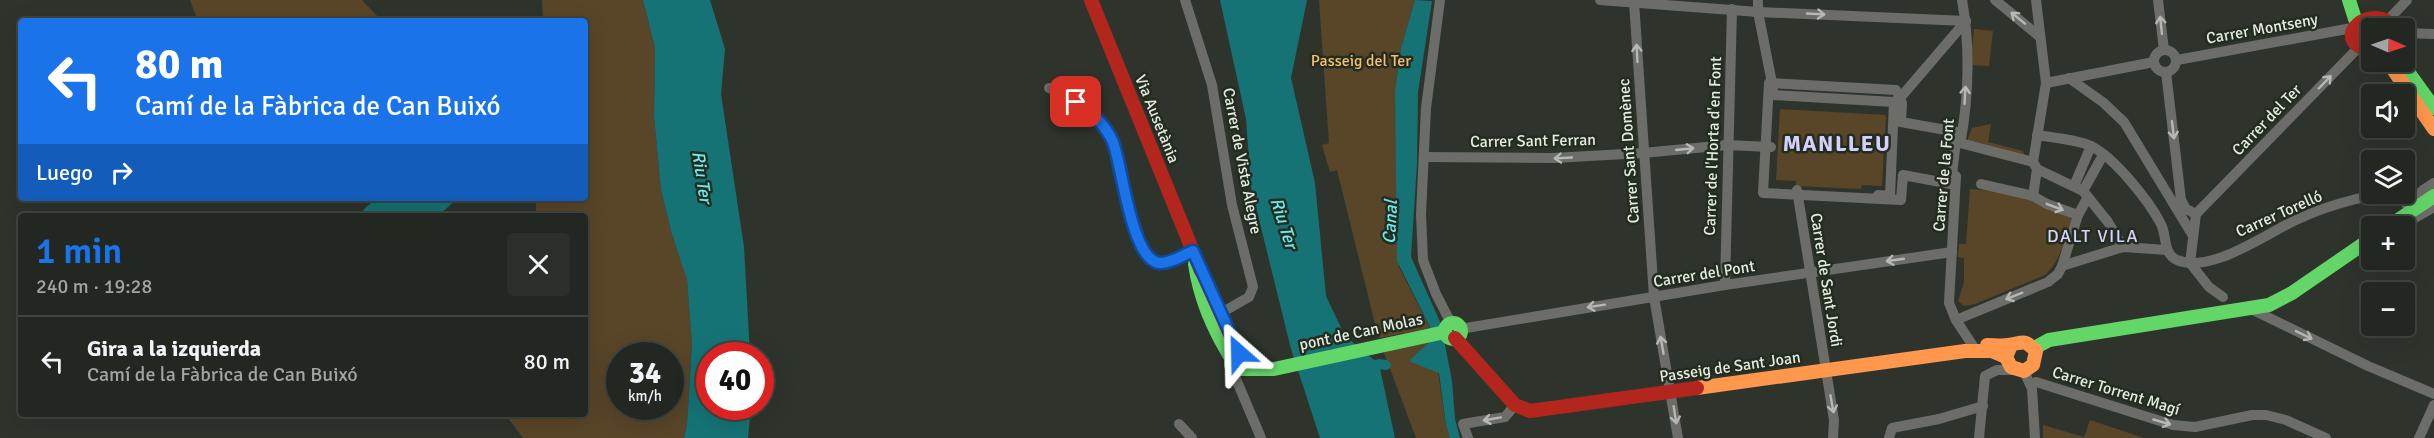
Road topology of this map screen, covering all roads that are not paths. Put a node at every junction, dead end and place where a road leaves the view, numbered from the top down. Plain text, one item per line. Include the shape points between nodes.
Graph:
1 (1091, 0) edge
2 (1185, 0) edge
3 (1440, 0) edge
4 (1600, 0) edge
5 (1962, 0) edge
6 (1995, 0) edge
7 (2036, 0) edge
8 (2158, 0) edge
9 (2349, 0) edge
10 (2407, 0) edge
11 (1634, 2) junction
12 (1758, 6) edge
13 (1732, 9) junction
14 (2385, 16) edge
15 (1966, 21) junction
16 (2354, 24) junction
17 (2415, 33) edge
18 (2434, 34) edge
19 (2040, 37) junction
20 (2361, 46) edge
21 (2164, 50) junction
22 (2361, 53) edge
23 (2177, 60) junction
24 (2154, 62) junction
25 (2166, 72) junction
26 (2395, 72) edge
27 (2408, 72) edge
28 (2069, 78) junction
29 (2046, 82) junction
30 (1773, 83) junction
31 (1049, 88) dead end
32 (1773, 95) junction
33 (1897, 100) junction
34 (2434, 108) edge
35 (1893, 125) junction
36 (2434, 129) edge
37 (2037, 135) junction
38 (1960, 143) junction
39 (1727, 145) junction
40 (2091, 146) junction
41 (1768, 147) junction
42 (1643, 153) junction
43 (2103, 155) junction
44 (1424, 157) junction
45 (2035, 166) junction
46 (2434, 183) edge
47 (1981, 184) dead end
48 (2082, 191) junction
49 (1797, 192) junction
50 (2033, 196) junction
51 (2434, 196) edge
52 (2434, 207) edge
53 (2410, 208) junction
54 (2196, 214) junction
55 (2078, 215) junction
56 (2402, 216) edge
57 (2415, 218) edge
58 (2193, 236) junction
59 (2361, 246) edge
60 (2123, 247) junction
61 (2167, 250) junction
62 (1194, 252) junction
63 (1952, 252) junction
64 (2190, 263) junction
65 (2062, 266) junction
66 (1810, 272) junction
67 (1725, 285) junction
68 (1654, 297) junction
69 (2223, 297) dead end
70 (2252, 309) junction
71 (1221, 313) junction
72 (1956, 320) junction
73 (1451, 331) junction
74 (1972, 346) junction
75 (2008, 351) junction
76 (1940, 354) junction
77 (2035, 354) junction
78 (1239, 361) junction
79 (1826, 370) junction
80 (2020, 371) junction
81 (2036, 382) junction
82 (1671, 392) junction
83 (2434, 394) edge
84 (1515, 405) junction
85 (2434, 405) edge
86 (1983, 406) junction
87 (2034, 407) junction
88 (1179, 424) dead end
89 (1192, 438) edge
90 (1261, 438) edge
91 (1468, 438) edge
92 (1678, 438) edge
93 (1833, 438) edge
94 (1889, 438) edge
95 (1979, 438) edge
96 (2035, 438) edge
97 (2326, 438) edge
98 (2419, 438) edge

1 - 62 street, Via Ausetània
2 - 71 street, Carrer de Vista Alegre via 1212,85 1232,205 1253,287 1249,297
3 - 44 street
4 - 11 street
5 - 15 street, Carrer de la Font
19 -> 6 street
7 - 19 street
21 -> 8 street
9 - 16 street
10 - 14 street
11 - 13 street
42 -> 11 street, Carrer Sant Domènec
12 - 13 street
12 -> 15 street
12 - 30 street
13 - 39 street, Carrer de l'Horta d'en Font
14 - 16 street via 2371,9
15 - 33 street
38 -> 15 street, Carrer de la Font
16 - 20 street via 2355,41
16 - 23 street, Carrer Montseny
17 - 18 street
19 - 29 street
21 - 23 street via 2171,51
21 - 24 street
54 -> 22 street, Carrer del Ter
23 - 25 street via 2175,67
24 - 25 street
24 - 28 street
25 -> 54 street via 2181,200 2186,209
26 - 36 street
27 - 34 street
28 - 29 street
28 - 58 street via 2124,122
29 - 37 street
30 - 32 street
30 - 33 street via 1896,90
30 - 41 street via 1769,83
31 - 62 street via 1089,110 1112,141 1135,231 1146,255 1164,263
32 - 33 street
32 - 41 street
33 - 35 street
33 - 49 street via 1901,122 1957,132 1951,184 1903,175 1901,200
35 - 38 street via 1951,135
35 - 49 street via 1890,196
37 - 40 street
37 - 45 street
38 - 45 street
38 - 63 street, Carrer de la Font
39 - 41 street, Carrer Sant Ferran
42 -> 39 street, Carrer Sant Ferran
39 - 67 street, Carrer de l'Horta d'en Font
40 - 43 street
40 - 48 street
41 - 49 street via 1763,193
42 -> 44 street, Carrer Sant Ferran via 1553,158
42 - 68 street, Carrer Sant Domènec
43 - 48 street
43 - 61 street via 2137,189 2162,225
44 - 73 street via 1423,260
45 - 48 street
45 - 50 street
46 - 53 street via 2423,189
47 - 50 street
48 - 55 street
48 - 60 street
49 - 66 street, Carrer de Sant Jordi
50 -> 55 street
51 - 53 street
52 - 57 street
53 - 56 street
53 - 64 street, Carrer Torelló via 2402,199 2359,198 2296,220 2206,262
54 - 58 street
55 - 65 street
58 - 64 street
59 - 70 street, Passeig de Sant Joan via 2292,293
60 - 61 street
60 - 65 street
61 - 64 street via 2175,259
62 - 71 street, Via Ausetània
62 - 78 street, Via Ausetània via 1200,294 1215,333
63 -> 66 street, Carrer del Pont
63 - 72 street, Carrer de la Font via 1949,303
64 - 69 street via 2209,287
65 -> 72 street via 2048,282
66 - 67 street, Carrer del Pont
66 - 79 street, Carrer de Sant Jordi
67 - 68 street, Carrer del Pont
68 -> 73 street, Carrer del Pont
82 -> 68 street, Carrer Sant Domènec
70 - 77 street, Passeig de Sant Joan via 2049,340
70 -> 83 street
71 - 78 street, Via Ausetània
72 - 74 street, Carrer de la Font
73 - 78 street, pont de Can Molas via 1267,370
73 - 84 street
74 - 75 street, Passeig de Sant Joan
74 - 76 street, Passeig de Sant Joan
75 - 76 street, Passeig de Sant Joan
75 - 77 street, Passeig de Sant Joan via 2023,340
75 - 80 street via 2007,363
76 - 79 street, Passeig de Sant Joan
77 - 80 street, Passeig de Sant Joan via 2033,365
77 - 81 street
78 - 90 street via 1236,379
79 - 82 street, Passeig de Sant Joan
79 -> 93 street, Carrer de Sant Jordi
80 - 86 street via 1997,370 1985,376
80 - 87 street via 2032,389
81 - 87 street
81 -> 97 street, Carrer Torrent Magí via 2164,423 2195,427 2266,415
82 - 84 street, Passeig de Sant Joan via 1537,411
82 -> 92 street, Carrer Sant Domènec
84 -> 91 street via 1505,417 1463,424
85 - 98 street
86 - 94 street via 1892,428
86 - 95 street
87 - 96 street
88 - 89 street

